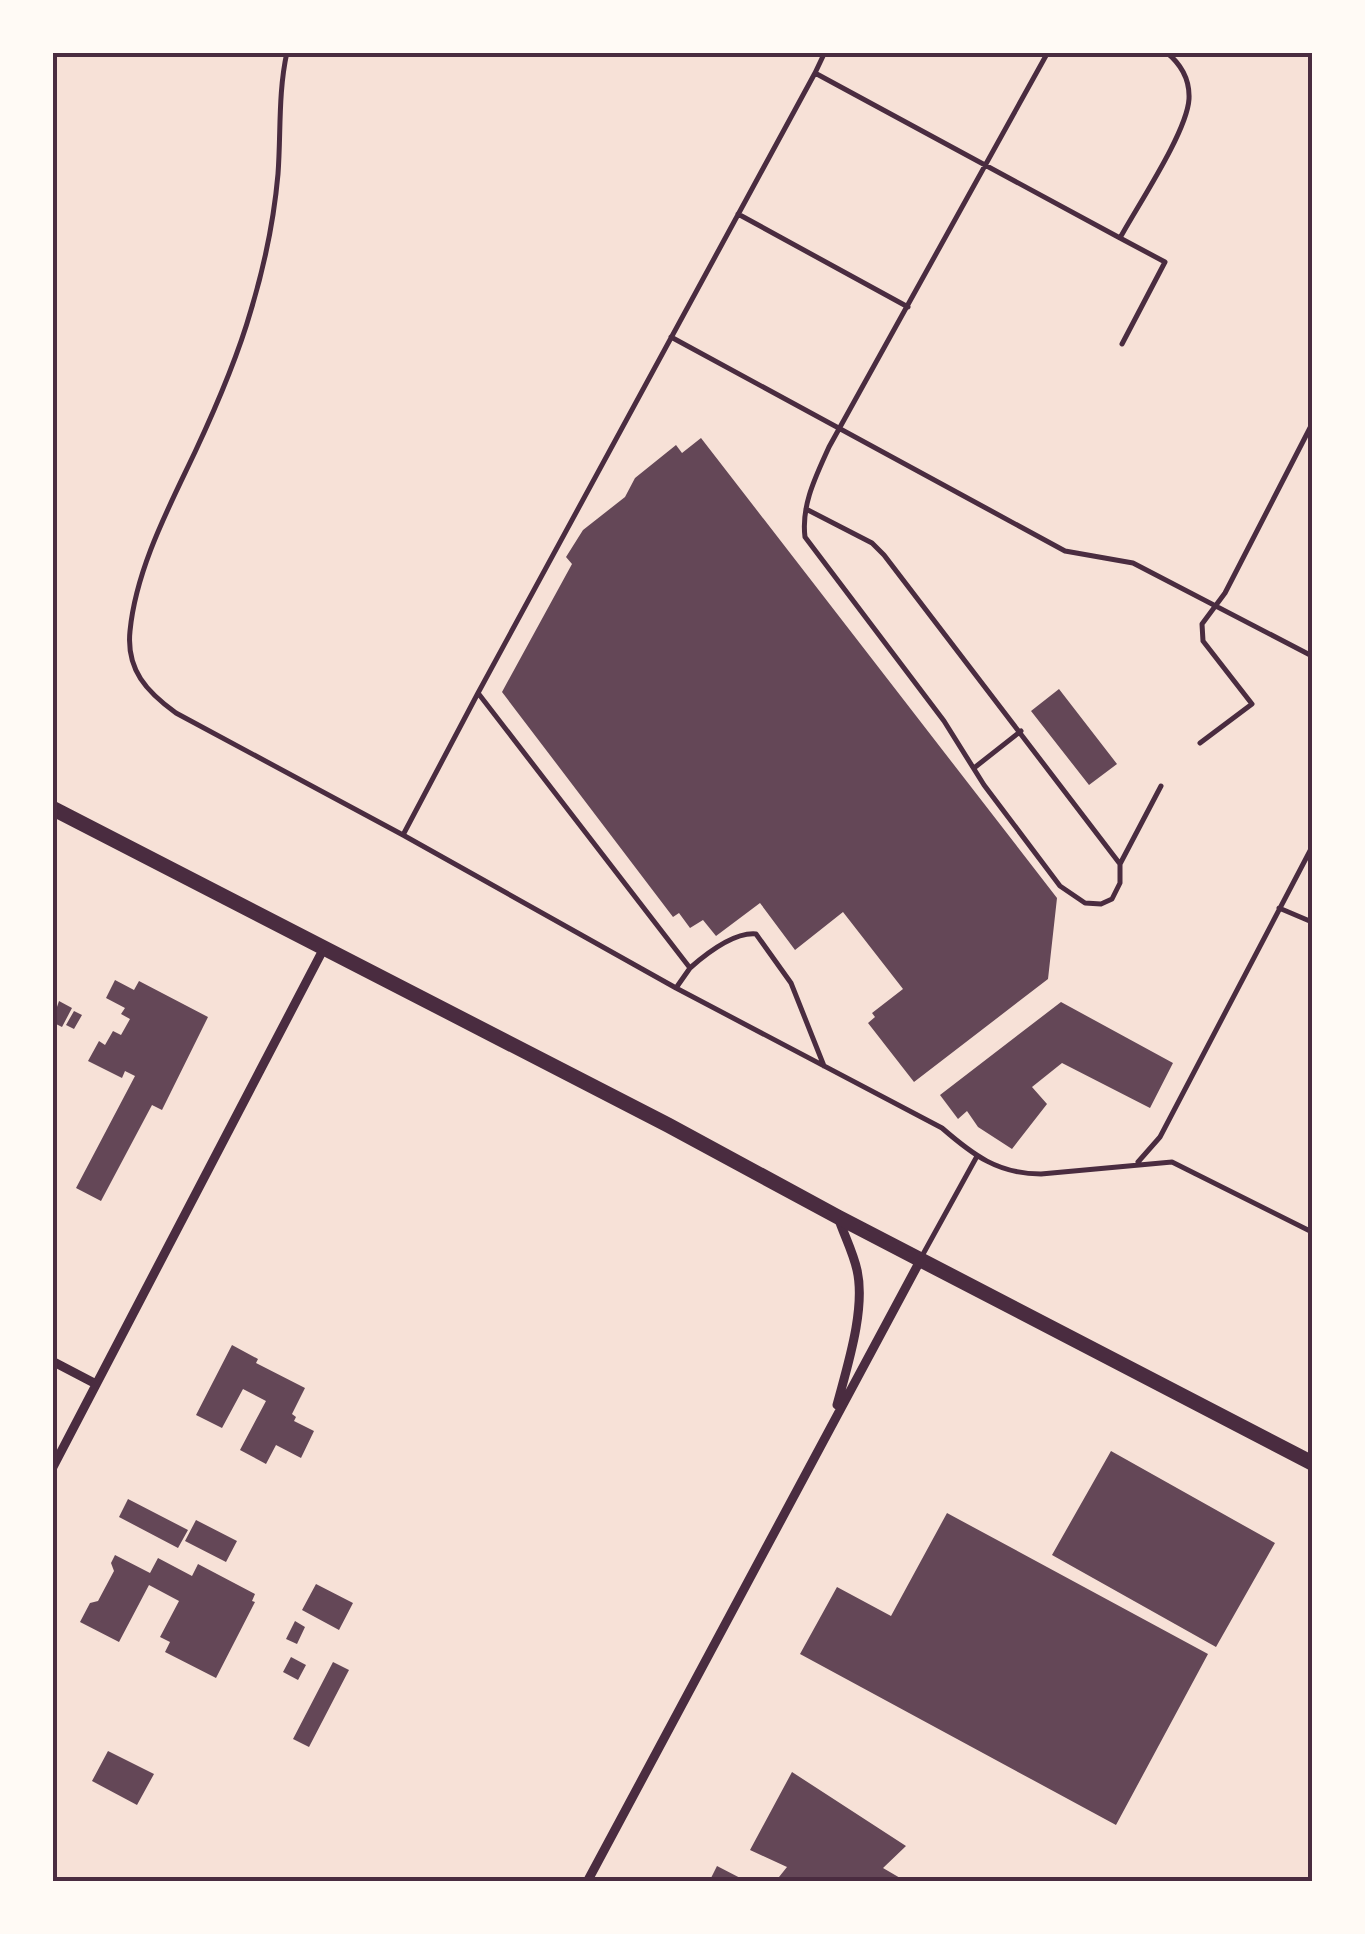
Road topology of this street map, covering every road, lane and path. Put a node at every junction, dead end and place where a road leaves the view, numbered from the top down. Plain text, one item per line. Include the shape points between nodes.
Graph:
1 (287, 52) edge
2 (825, 52) edge
3 (1048, 52) edge
4 (1166, 52) edge
5 (815, 72) junction
6 (986, 164) junction
7 (738, 214) junction
8 (1120, 238) junction
9 (908, 307) junction
10 (671, 336) junction
11 (1122, 344) dead end
12 (1312, 424) edge
13 (840, 428) junction
14 (806, 509) junction
15 (1214, 606) junction
16 (1312, 656) edge
17 (478, 693) junction
18 (1021, 731) junction
19 (1200, 743) dead end
20 (974, 768) junction
21 (1162, 786) dead end
22 (52, 808) edge
23 (402, 835) junction
24 (1312, 847) edge
25 (1120, 864) junction
26 (1279, 908) junction
27 (1312, 922) edge
28 (324, 947) junction
29 (690, 968) junction
30 (676, 988) junction
31 (826, 1068) junction
32 (976, 1158) junction
33 (1136, 1164) junction
34 (838, 1217) junction
35 (1312, 1232) edge
36 (921, 1259) junction
37 (52, 1361) edge
38 (96, 1384) junction
39 (832, 1422) junction
40 (1312, 1463) edge
41 (52, 1468) edge
42 (586, 1882) edge

1 - 23 lane via 278,174 252,306 153,547 130,632 131,653 151,695 176,712
2 - 5 lane
3 - 6 lane
4 - 8 lane via 1188,83 1186,114
5 - 6 lane
5 - 7 lane
6 - 8 lane
6 - 9 lane
7 - 9 lane
7 - 10 lane
8 - 11 lane via 1165,262
9 - 13 lane
10 - 13 lane
10 - 17 lane
12 - 15 lane
13 - 14 lane
13 - 15 lane via 1064,551 1134,564
14 - 18 lane via 884,555
14 - 20 lane via 805,537 813,551
15 - 16 lane
15 - 19 lane via 1202,637 1252,704
17 - 23 lane
17 - 29 lane
18 - 20 lane
18 - 25 lane
20 - 25 lane via 1068,894 1091,904 1108,902 1120,883
21 - 25 lane
22 - 28 main road
23 - 30 lane
24 - 26 lane
26 - 27 lane
26 - 33 lane via 1160,1136
28 - 34 main road
28 - 38 street
29 - 30 lane
29 - 31 lane via 756,934 791,983
30 - 31 lane
31 - 32 lane via 942,1128
32 - 33 lane via 1022,1174
32 - 36 lane
33 - 35 lane via 1172,1162
34 - 36 main road
34 - 39 street via 859,1287
36 - 39 street
36 - 40 main road
37 - 38 street
38 - 41 street
39 - 42 street

